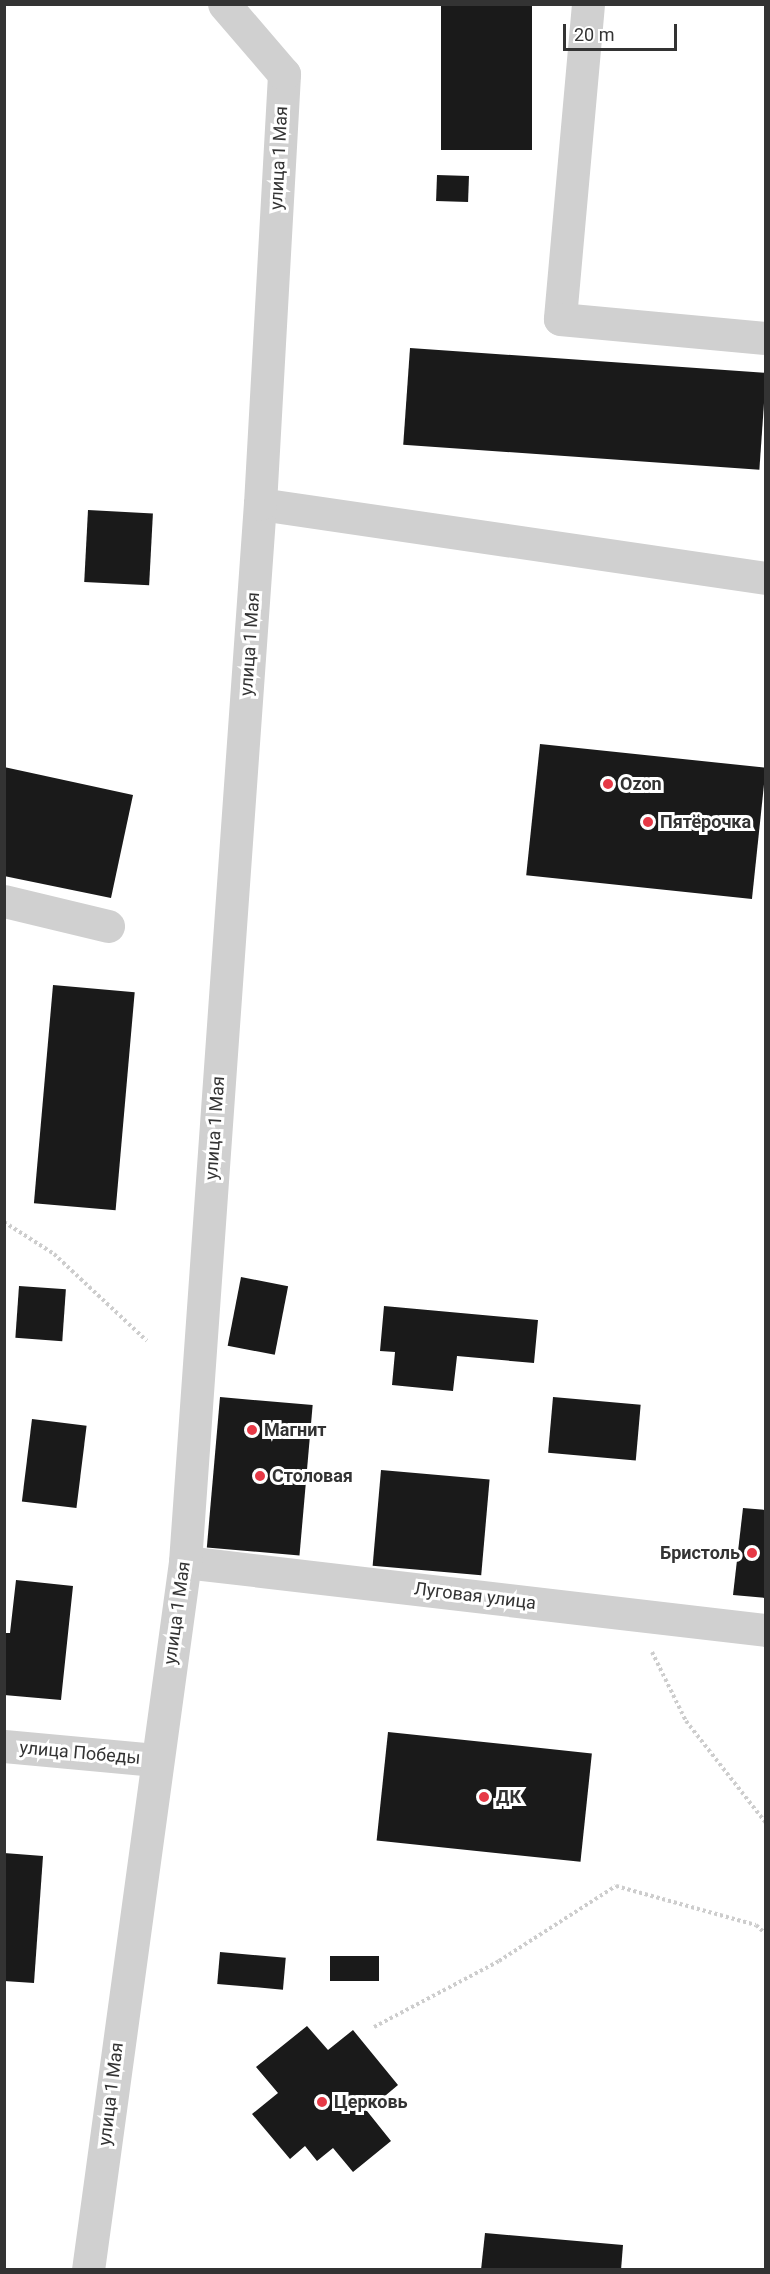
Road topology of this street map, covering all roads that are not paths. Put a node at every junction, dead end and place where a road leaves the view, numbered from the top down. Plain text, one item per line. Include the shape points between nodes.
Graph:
1 (224, 4) edge
2 (588, 4) edge
3 (765, 338) edge
4 (260, 504) junction
5 (765, 578) edge
6 (4, 901) edge
7 (108, 926) dead end
8 (185, 1562) junction
9 (765, 1630) edge
10 (4, 1746) edge
11 (155, 1760) junction
12 (88, 2270) edge

1 - 4 street, улица 1 Мая via 284,74
2 - 3 street via 560,319
4 - 5 street
4 - 8 street, улица 1 Мая
6 - 7 street
8 - 9 street, Луговая улица
8 - 11 street, улица 1 Мая
10 - 11 street, улица Победы
11 - 12 street, улица 1 Мая

